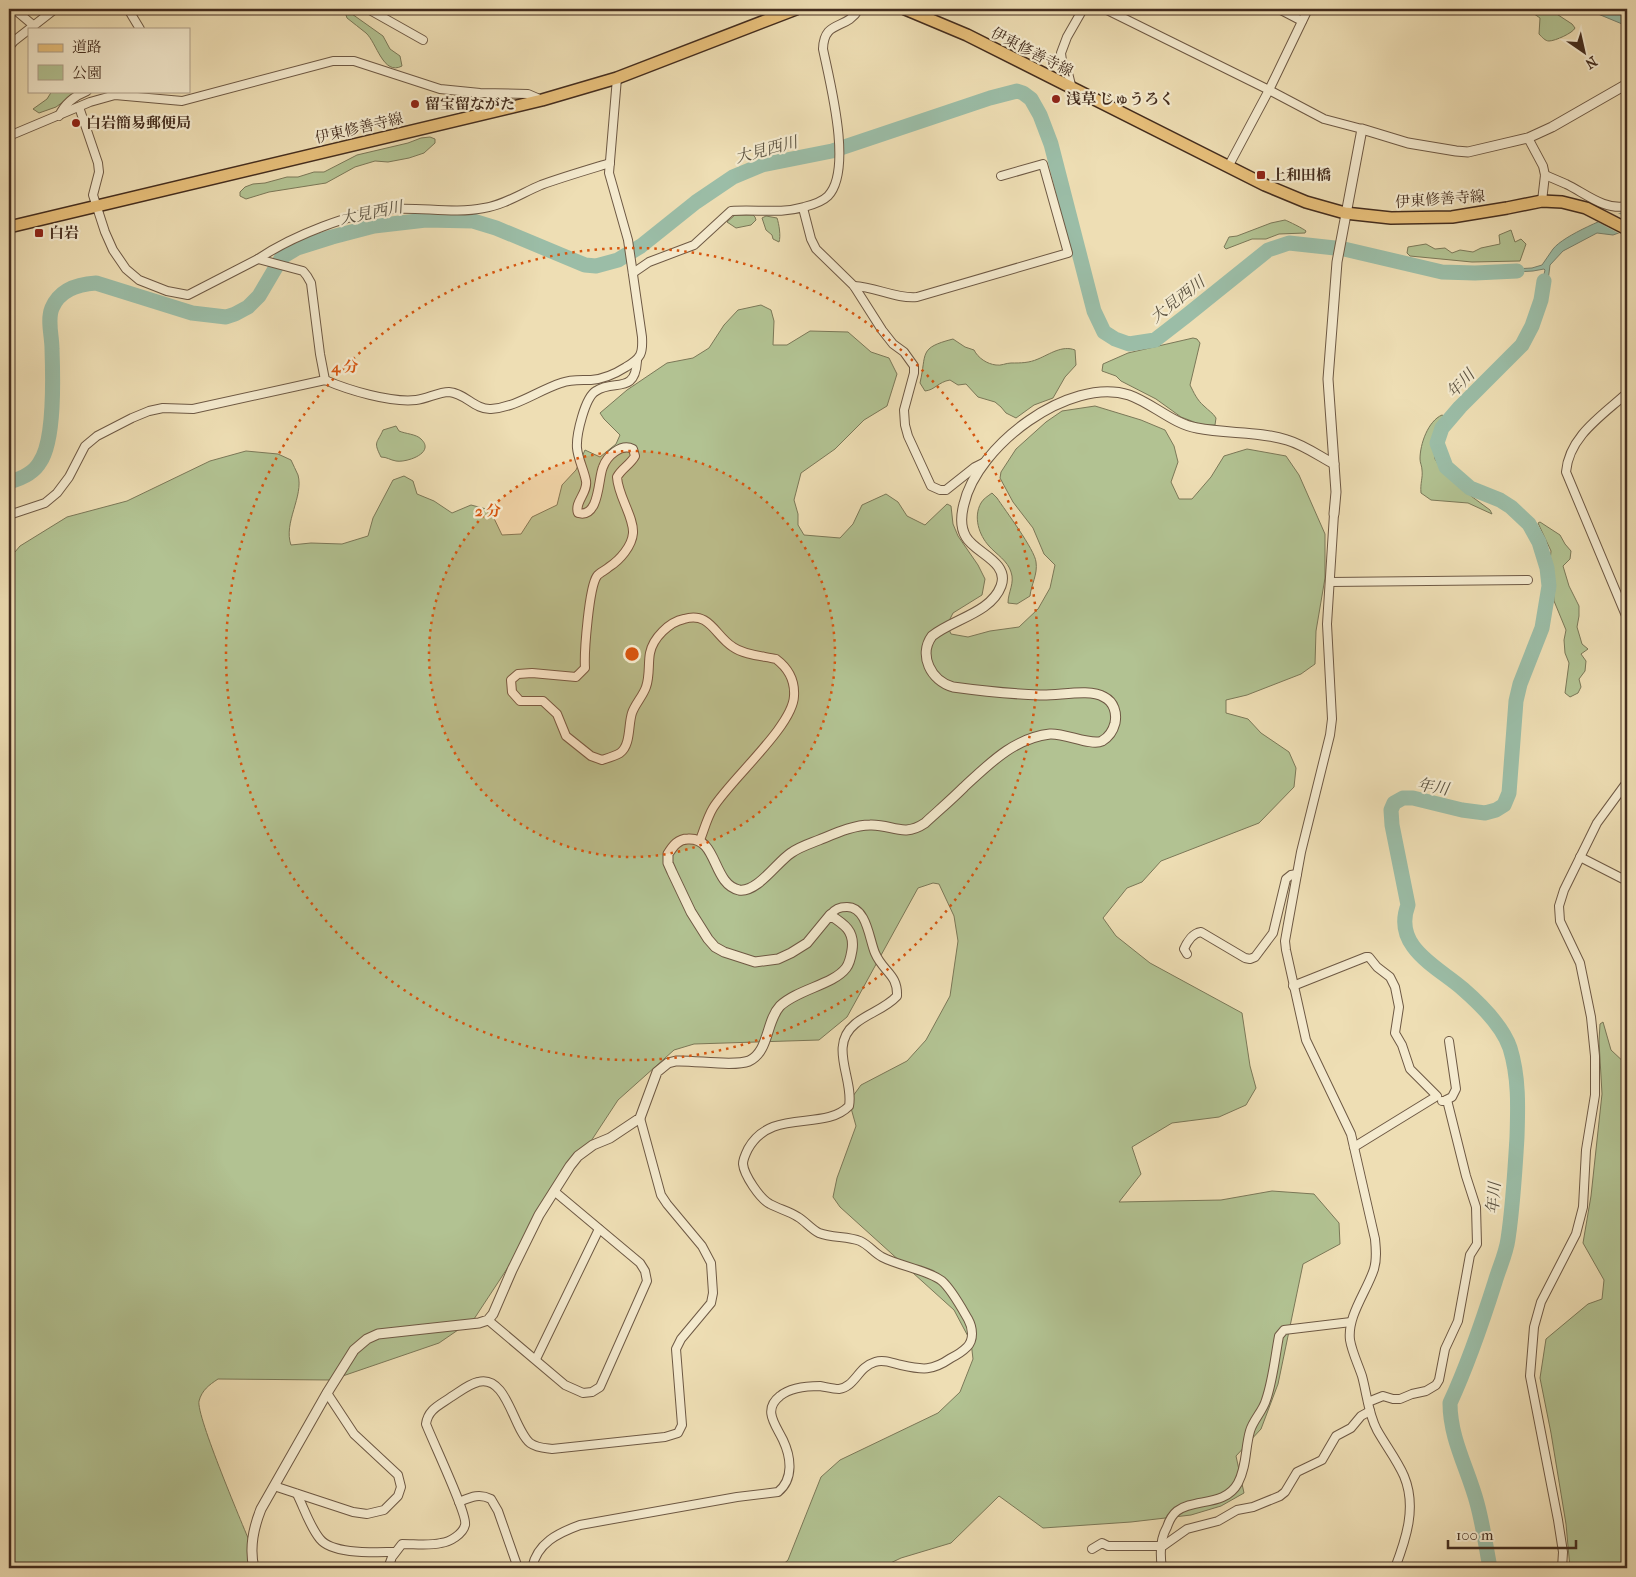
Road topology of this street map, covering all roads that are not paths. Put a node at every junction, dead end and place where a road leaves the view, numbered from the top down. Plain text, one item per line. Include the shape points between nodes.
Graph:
1 (14, 9) edge
2 (55, 9) edge
3 (128, 9) edge
4 (368, 9) edge
5 (796, 9) edge
6 (859, 9) edge
7 (905, 9) edge
8 (1083, 9) edge
9 (1106, 9) edge
10 (1279, 9) edge
11 (1308, 9) edge
12 (930, 13) edge
13 (1302, 21) junction
14 (33, 25) junction
15 (30, 28) edge
16 (139, 28) edge
17 (28, 30) edge
18 (423, 40) dead end
19 (9, 47) edge
20 (617, 78) junction
21 (1627, 84) edge
22 (1072, 89) junction
23 (1268, 90) junction
24 (84, 92) edge
25 (542, 100) junction
26 (79, 107) junction
27 (59, 116) junction
28 (1362, 129) junction
29 (9, 136) edge
30 (1528, 138) junction
31 (610, 163) junction
32 (1228, 168) junction
33 (1001, 176) dead end
34 (1544, 176) junction
35 (1542, 201) junction
36 (1627, 206) edge
37 (96, 207) junction
38 (804, 208) junction
39 (1345, 213) junction
40 (9, 228) edge
41 (1627, 229) edge
42 (260, 259) junction
43 (632, 269) junction
44 (854, 286) junction
45 (637, 361) junction
46 (325, 380) junction
47 (1627, 392) edge
48 (985, 462) junction
49 (1334, 464) junction
50 (1334, 514) joint
51 (9, 515) edge
52 (1528, 580) dead end
53 (1330, 582) junction
54 (1627, 618) edge
55 (1627, 782) edge
56 (700, 840) junction
57 (1580, 857) junction
58 (1297, 874) junction
59 (1627, 881) edge
60 (830, 914) junction
61 (1187, 954) dead end
62 (1293, 986) junction
63 (1449, 1041) dead end
64 (1437, 1096) junction
65 (1447, 1100) junction
66 (640, 1118) junction
67 (1354, 1147) junction
68 (554, 1191) junction
69 (599, 1229) junction
70 (488, 1320) junction
71 (1351, 1322) junction
72 (536, 1359) junction
73 (327, 1394) junction
74 (1368, 1402) junction
75 (1370, 1411) junction
76 (274, 1486) junction
77 (297, 1494) junction
78 (459, 1502) junction
79 (1161, 1547) junction
80 (1092, 1549) dead end
81 (395, 1552) junction
82 (254, 1568) edge
83 (388, 1568) edge
84 (518, 1568) edge
85 (532, 1568) edge
86 (1162, 1568) edge
87 (1395, 1568) edge
88 (1562, 1568) edge

1 - 14 street
2 - 14 street
3 - 16 street
4 - 18 street
5 - 20 main road, 伊東修善寺線
6 - 38 street via 851,19 827,32 824,39 840,162 837,179 828,196
7 - 12 main road, 伊東修善寺線
8 - 22 street via 1061,52
9 - 23 street
10 - 13 street
11 - 13 street
12 - 22 main road, 伊東修善寺線
13 - 23 street
14 - 15 street
17 - 19 street
20 - 25 main road, 伊東修善寺線
20 - 31 street
21 - 30 street
22 - 32 main road, 伊東修善寺線
23 - 28 street via 1324,119
23 - 32 street
24 - 27 street via 64,105
25 - 26 street via 528,94 440,89 354,60 333,61 182,101 115,95
25 - 37 main road, 伊東修善寺線
26 - 27 street
26 - 37 street via 98,163 93,195
27 - 29 street
28 - 30 street via 1408,143 1468,152
28 - 39 street
30 - 34 street via 1543,166
31 - 42 street via 484,208 394,209 339,221 294,239
31 - 43 street
32 - 39 main road, 伊東修善寺線 via 1306,202
33 - 44 street via 1043,164 1068,253 917,297 908,298
34 - 35 street
34 - 36 street via 1599,202 1618,208
35 - 39 main road, 伊東修善寺線 via 1424,218
35 - 41 main road, 伊東修善寺線 via 1576,204
37 - 40 main road, 伊東修善寺線
37 - 42 street via 104,232 126,269 144,283 167,291 188,295
38 - 43 street via 778,212 731,212 694,245
38 - 44 street via 816,249
39 - 49 street via 1337,262 1328,379
42 - 46 street via 303,270 311,283
43 - 45 street via 643,350
44 - 48 street via 882,330 914,366 904,410 905,424 931,486 946,490 975,466
45 - 46 street via 604,378 563,382 515,404 490,409 481,408 450,392 400,402
45 - 56 street via 634,376 628,382 591,394 578,436 577,450 587,483 577,506 578,513 590,510 596,499 602,468 608,459 625,446 633,449 635,456 617,477 633,534 623,554 597,576 590,594 585,668 576,677 518,674 511,680 512,692 520,701 543,701 557,714 566,736 591,756 602,760 621,752 626,744 632,713 646,686 650,651 657,638 683,618 699,618 714,627 733,648 781,662 793,686 792,706 782,724 713,808
46 - 51 street via 193,409 163,408 132,418 85,446 57,493 44,503
47 - 54 street via 1583,432 1566,463 1566,472
48 - 49 street via 1002,442 1041,413 1064,400 1097,392 1130,396 1196,428 1288,440
48 - 56 street via 966,496 961,520 969,542 1001,572 1002,584 990,602 932,636 926,649 928,664 940,682 953,687 1039,695 1088,693 1104,696 1111,702 1116,717 1110,735 1095,744 1050,734 1017,744 994,759 916,829 902,831 878,824 856,827 824,838 790,853 760,882 745,889 729,885
49 - 50 street
50 - 53 street
52 - 53 street
53 - 58 street via 1327,624 1332,719
55 - 57 street via 1597,823
56 - 60 street via 678,841 668,854 668,863 691,912 708,939 724,952 755,962 778,959 807,943
57 - 59 street
57 - 88 street via 1559,906 1560,921 1580,963 1591,1017 1594,1096 1586,1150 1583,1207 1576,1234 1541,1302 1534,1327 1530,1376 1558,1520
58 - 61 street via 1286,879 1273,933 1255,957 1244,958 1201,932 1186,945
58 - 62 street via 1285,941
60 - 66 street via 847,927 853,938 847,968 781,1005 774,1013 763,1046 750,1060 738,1063 676,1061 663,1066 653,1080
60 - 85 street via 844,906 858,911 880,963 898,986 898,996 854,1024 846,1033 842,1054 850,1092 849,1106 838,1115 768,1130 752,1143 743,1165 760,1195 811,1228 820,1233 858,1240 880,1256 942,1281 970,1323 972,1339 961,1352 930,1369 890,1361 875,1362 865,1367 844,1388 798,1388 781,1395 775,1400 771,1414 774,1426 784,1441 790,1468 788,1480 778,1492 580,1525 562,1531 546,1543 537,1553
62 - 64 street via 1369,957 1390,977 1395,987 1399,1007 1395,1033 1410,1069
62 - 67 street via 1306,1040 1347,1125
63 - 65 street via 1456,1089
64 - 65 street via 1442,1101
64 - 67 street
65 - 74 street via 1477,1214 1477,1244 1468,1263 1458,1321 1445,1349 1439,1380 1434,1388 1400,1399 1383,1396
66 - 68 street via 578,1156
66 - 78 street via 661,1195 702,1246 711,1263 711,1303 676,1349 682,1425 678,1433 665,1437 552,1449 538,1447 528,1441 519,1428 498,1388 479,1382 434,1408 426,1424
67 - 71 street via 1376,1256
68 - 69 street
68 - 70 street
69 - 72 street
69 - 72 street via 640,1263 647,1281 600,1387 592,1392 574,1390
70 - 72 street
70 - 73 street via 391,1331 367,1339 354,1350
71 - 74 street via 1350,1343
71 - 79 street via 1284,1330 1278,1336 1267,1399 1250,1430 1246,1462 1239,1482 1226,1496 1177,1511 1165,1530
73 - 76 street
73 - 77 street via 354,1434 398,1475 401,1486 398,1496 384,1510 367,1514
74 - 75 street
75 - 79 street via 1336,1436 1322,1460 1297,1472 1280,1496 1188,1530
75 - 87 street via 1377,1430 1404,1476 1409,1494 1408,1527
76 - 77 street
76 - 82 street via 254,1527
77 - 81 street via 325,1544 338,1550
78 - 81 street via 466,1525 454,1539 441,1544 402,1544
78 - 84 street via 480,1495 491,1499
79 - 80 street via 1108,1546 1102,1543
79 - 86 street
81 - 83 street

